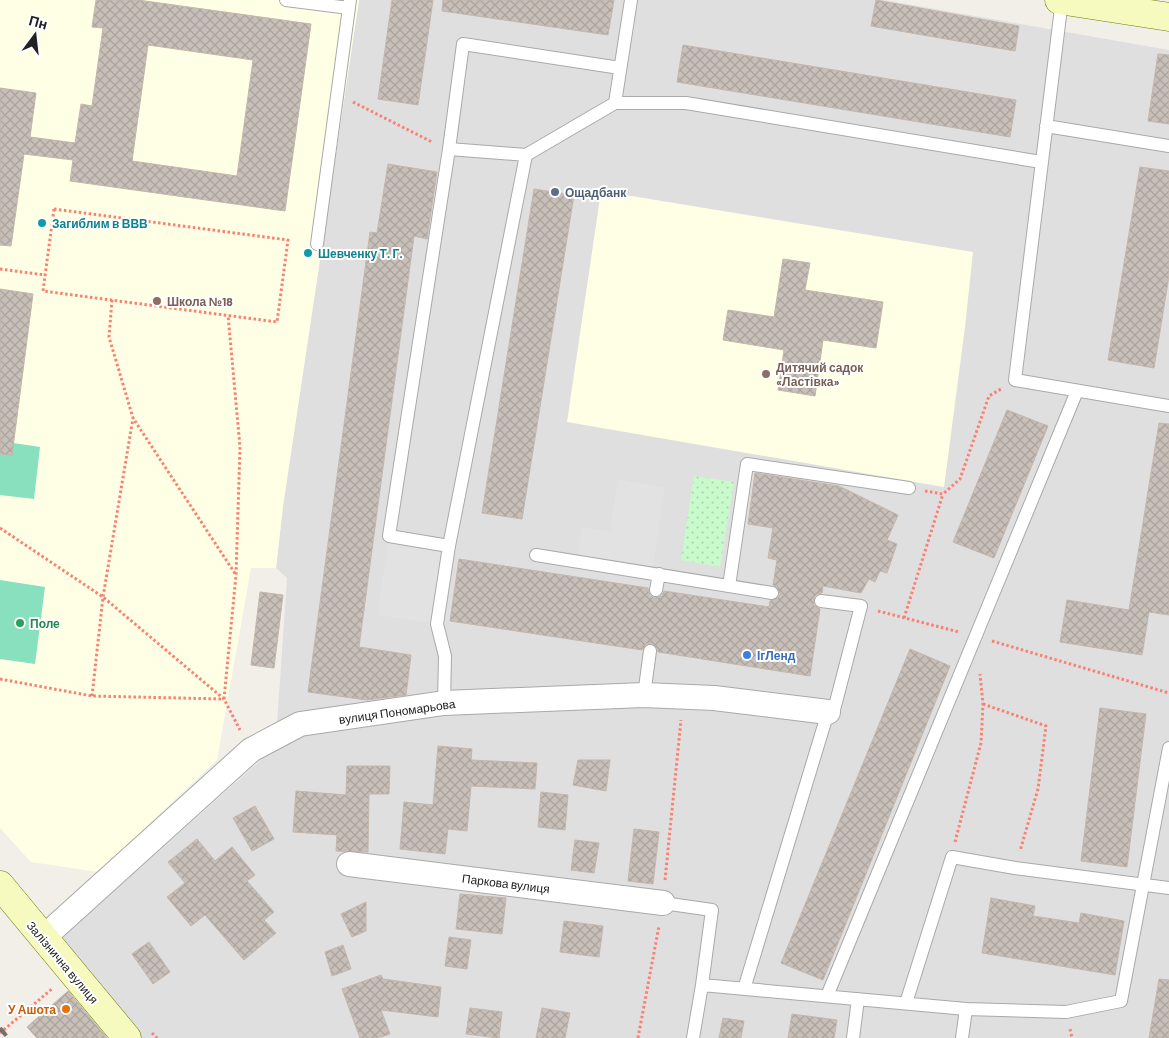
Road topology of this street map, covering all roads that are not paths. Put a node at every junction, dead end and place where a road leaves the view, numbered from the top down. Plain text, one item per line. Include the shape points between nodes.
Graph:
1 (286, 0) edge
2 (632, 0) edge
3 (1061, 0) edge
4 (350, 4) edge
5 (1169, 17) edge
6 (620, 68) junction
7 (615, 103) junction
8 (1046, 126) junction
9 (1169, 146) edge
10 (449, 150) junction
11 (526, 156) junction
12 (1041, 162) junction
13 (317, 244) dead end
14 (1077, 391) junction
15 (1169, 406) edge
16 (909, 488) road end
17 (449, 546) junction
18 (536, 555) dead end
19 (659, 574) junction
20 (729, 586) junction
21 (656, 590) dead end
22 (772, 592) dead end
23 (821, 601) dead end
24 (650, 651) dead end
25 (644, 695) junction
26 (444, 703) junction
27 (828, 712) junction
28 (1169, 748) edge
29 (349, 864) dead end
30 (0, 885) edge
31 (1144, 885) junction
32 (1169, 888) edge
33 (663, 903) joint
34 (43, 938) junction
35 (702, 986) junction
36 (744, 989) junction
37 (828, 996) junction
38 (858, 999) junction
39 (906, 1003) junction
40 (966, 1009) junction
41 (127, 1038) edge
42 (692, 1038) edge
43 (853, 1038) edge
44 (962, 1038) edge

1 - 4 lane
2 - 6 lane
3 - 5 street
3 - 8 lane
4 - 13 lane
6 - 7 lane
6 - 10 lane via 463,44
7 - 11 lane
7 - 12 lane via 686,103
8 - 9 lane
8 - 12 lane
10 - 11 lane
10 - 17 lane via 389,536
11 - 17 lane
12 - 14 lane via 1015,380
14 - 15 lane
14 - 37 lane
16 - 20 lane via 747,464
17 - 26 lane via 437,624 445,656
18 - 19 lane
19 - 20 lane
19 - 21 lane
20 - 22 lane
23 - 27 lane via 860,606 835,706
24 - 25 lane
25 - 26 street, вулиця Пономарьова
25 - 27 street, вулиця Пономарьова via 714,698
26 - 34 street, вулиця Пономарьова via 300,724 251,750
27 - 36 lane
28 - 31 lane
29 - 33 street, Паркова вулиця
30 - 34 street, Залізнична вулиця
31 - 32 lane
31 - 39 lane via 952,857
31 - 40 lane via 1121,1001 1066,1012
33 - 35 lane via 712,910
34 - 41 street, Залізнична вулиця
35 - 36 lane
35 - 42 lane
36 - 37 lane
37 - 38 lane
38 - 39 lane
38 - 43 lane
39 - 40 lane
40 - 44 lane

